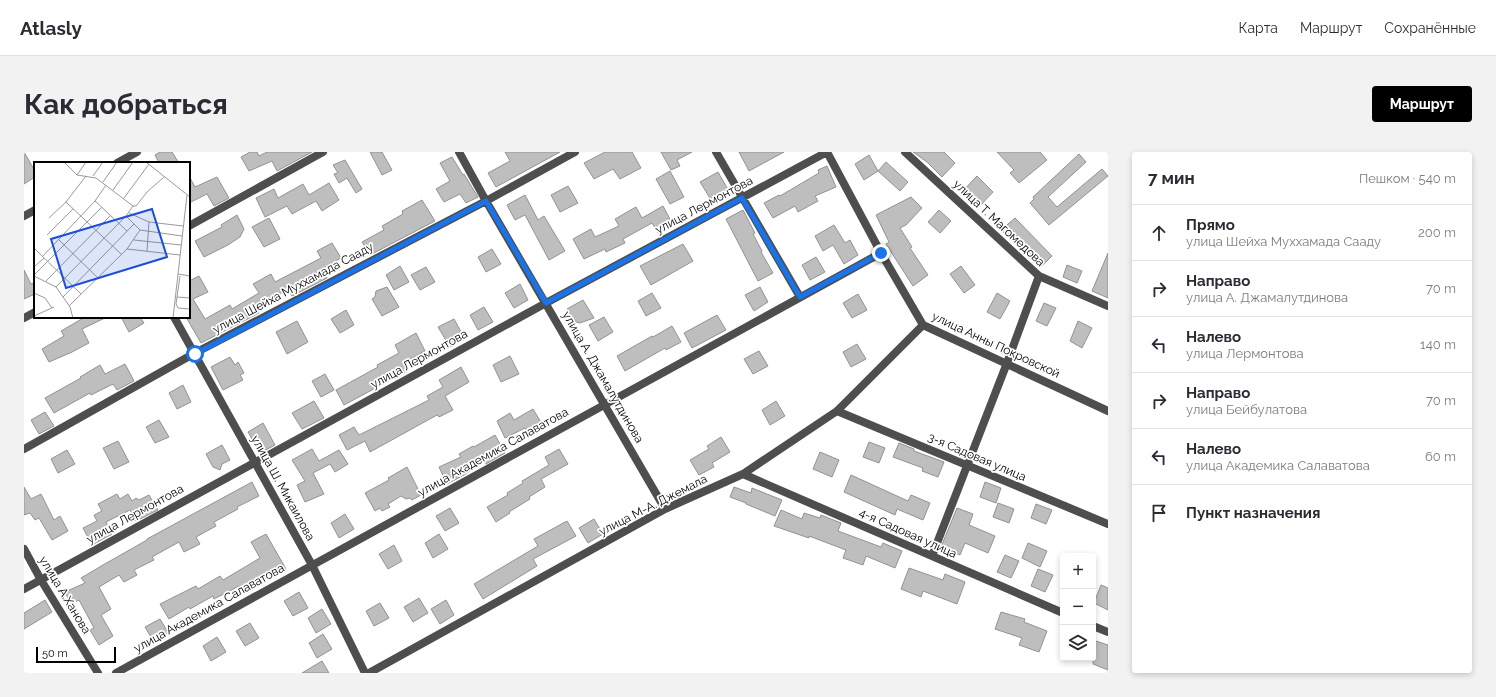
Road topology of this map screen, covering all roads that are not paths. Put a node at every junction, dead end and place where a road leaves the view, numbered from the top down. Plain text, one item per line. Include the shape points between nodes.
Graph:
1 (137, 152) edge
2 (323, 152) edge
3 (459, 152) edge
4 (575, 152) edge
5 (716, 152) edge
6 (827, 152) edge
7 (905, 152) edge
8 (119, 162) edge
9 (742, 198) junction
10 (486, 201) junction
11 (34, 211) edge
12 (24, 216) edge
13 (190, 225) edge
14 (881, 253) junction
15 (1039, 276) junction
16 (800, 297) junction
17 (546, 303) junction
18 (1108, 306) edge
19 (34, 313) edge
20 (24, 318) edge
21 (175, 318) edge
22 (923, 325) junction
23 (195, 354) junction
24 (1008, 363) junction
25 (605, 404) junction
26 (838, 411) junction
27 (1108, 411) edge
28 (24, 449) edge
29 (255, 462) junction
30 (967, 465) junction
31 (743, 474) junction
32 (665, 509) junction
33 (1108, 524) edge
34 (24, 549) edge
35 (932, 556) junction
36 (312, 565) junction
37 (40, 580) junction
38 (24, 589) edge
39 (1060, 612) edge
40 (1096, 627) edge
41 (1108, 632) edge
42 (98, 673) edge
43 (116, 673) edge
44 (365, 673) edge
45 (368, 673) edge

1 - 8 street
2 - 13 street
3 - 10 street, улица А. Джамалутдинова
4 - 10 street, улица Шейха Муххамада Сааду
5 - 9 street
6 - 9 street, улица Лермонтова
6 - 14 street, улица Анны Покровской
7 - 15 street, улица Т. Магомедова
9 - 16 street
9 - 17 street, улица Лермонтова
10 - 17 street, улица А. Джамалутдинова
10 - 23 street, улица Шейха Муххамада Сааду
11 - 12 street
14 - 16 street, улица Академика Салаватова
14 - 22 street, улица Анны Покровской
15 - 18 street, улица Т. Магомедова
15 - 24 street
16 - 25 street, улица Академика Салаватова
17 - 25 street, улица А. Джамалутдинова
17 - 29 street, улица Лермонтова
19 - 20 street
21 - 23 street, улица Ш. Микаилова
22 - 24 street, улица Анны Покровской
22 - 26 street, улица М-А. Джемала
23 - 28 street, улица Шейха Муххамада Сааду
23 - 29 street, улица Ш. Микаилова
24 - 27 street, улица Анны Покровской
24 - 30 street
25 - 32 street, улица А. Джамалутдинова
25 - 36 street, улица Академика Салаватова
26 - 30 street, 3-я Садовая улица
26 - 31 street, улица М-А. Джемала
29 - 36 street, улица Ш. Микаилова
29 - 37 street, улица Лермонтова
30 - 33 street, 3-я Садовая улица
30 - 35 street
31 - 32 street, улица М-А. Джемала
31 - 35 street, 4-я Садовая улица
32 - 45 street, улица М-А. Джемала
34 - 37 street, улица А.Ханова
35 - 39 street, 4-я Садовая улица
36 - 43 street, улица Академика Салаватова
36 - 44 street, улица Ш. Микаилова
37 - 38 street, улица Лермонтова
37 - 42 street, улица А.Ханова
40 - 41 street

